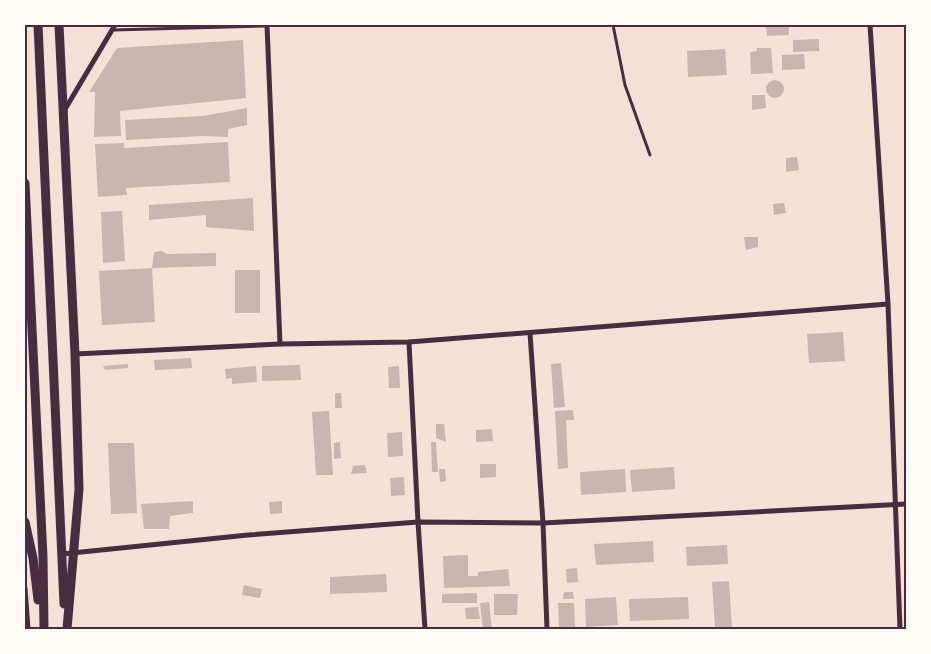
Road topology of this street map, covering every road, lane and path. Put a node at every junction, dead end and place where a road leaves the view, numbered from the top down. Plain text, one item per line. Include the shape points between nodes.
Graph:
1 (38, 25) edge
2 (59, 25) edge
3 (613, 25) edge
4 (870, 25) edge
5 (267, 26) edge
6 (114, 28) edge
7 (62, 114) junction
8 (650, 155) dead end
9 (25, 183) edge
10 (888, 304) junction
11 (530, 334) junction
12 (409, 342) junction
13 (280, 344) junction
14 (74, 354) junction
15 (897, 504) junction
16 (906, 504) edge
17 (25, 522) edge
18 (418, 522) junction
19 (543, 523) junction
20 (73, 553) junction
21 (62, 554) junction
22 (34, 558) edge
23 (25, 588) edge
24 (28, 629) edge
25 (43, 629) edge
26 (67, 629) edge
27 (425, 629) edge
28 (547, 629) edge
29 (900, 629) edge

1 - 21 main road
2 - 7 main road
3 - 8 lane via 625,85
4 - 10 street
5 - 6 lane
5 - 13 street
6 - 7 street
7 - 14 main road
9 - 22 main road
10 - 11 street
10 - 15 street
11 - 12 street
11 - 19 street
12 - 13 street
12 - 18 street
13 - 14 street
14 - 20 main road via 79,489
15 - 16 street
15 - 19 street
15 - 29 street
17 - 22 main road
18 - 19 street
18 - 20 street
18 - 27 street
19 - 28 street
20 - 21 street
20 - 26 main road
21 - 26 main road
22 - 25 main road
23 - 24 street

